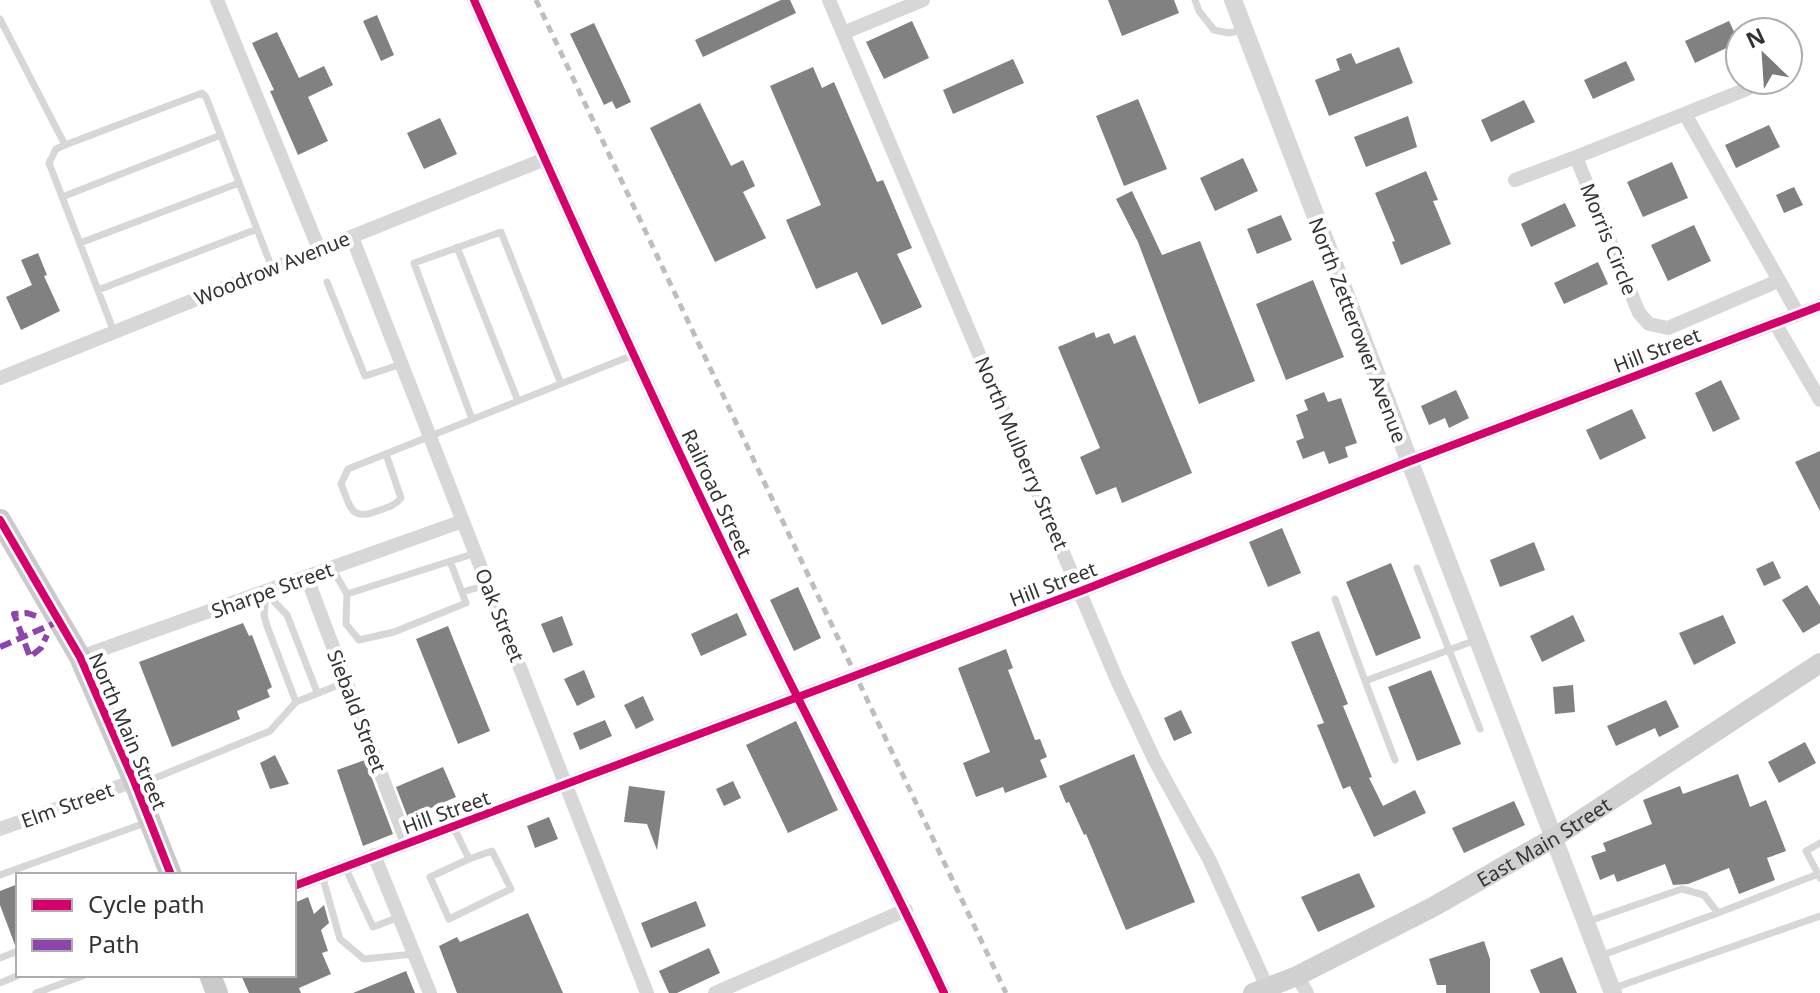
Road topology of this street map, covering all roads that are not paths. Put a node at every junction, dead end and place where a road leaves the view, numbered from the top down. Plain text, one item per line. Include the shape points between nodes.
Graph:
1 (217, 0) edge
2 (474, 0) edge
3 (829, 0) edge
4 (923, 0) edge
5 (1195, 0) edge
6 (1233, 0) edge
7 (0, 19) edge
8 (1244, 29) junction
9 (843, 33) junction
10 (1730, 96) edge
11 (1685, 114) junction
12 (221, 135) junction
13 (65, 145) junction
14 (1576, 157) junction
15 (545, 159) junction
16 (1515, 180) dead end
17 (239, 183) junction
18 (62, 197) junction
19 (257, 229) junction
20 (352, 237) junction
21 (80, 243) junction
22 (457, 247) junction
23 (319, 249) junction
24 (272, 268) junction
25 (1778, 281) junction
26 (327, 282) dead end
27 (98, 290) junction
28 (1820, 306) edge
29 (1798, 314) junction
30 (1775, 323) junction
31 (114, 332) junction
32 (635, 354) junction
33 (402, 364) junction
34 (0, 378) edge
35 (561, 384) junction
36 (1820, 400) edge
37 (518, 401) junction
38 (472, 419) junction
39 (430, 437) junction
40 (386, 454) junction
41 (1408, 462) junction
42 (0, 520) edge
43 (463, 521) junction
44 (476, 553) junction
45 (450, 561) junction
46 (332, 568) junction
47 (1417, 568) dead end
48 (307, 578) junction
49 (488, 585) junction
50 (1081, 591) junction
51 (462, 592) junction
52 (266, 593) junction
53 (347, 594) junction
54 (1335, 599) dead end
55 (1478, 639) junction
56 (1449, 649) junction
57 (80, 657) junction
58 (1818, 669) edge
59 (346, 681) junction
60 (1365, 681) junction
61 (317, 692) junction
62 (799, 698) junction
63 (296, 702) junction
64 (1480, 729) dead end
65 (1395, 760) dead end
66 (135, 783) junction
67 (567, 784) junction
68 (150, 821) junction
69 (453, 826) junction
70 (0, 829) edge
71 (1555, 837) junction
72 (407, 843) junction
73 (1820, 843) edge
74 (374, 855) junction
75 (469, 859) junction
76 (345, 866) junction
77 (170, 873) edge
78 (0, 875) edge
79 (322, 875) junction
80 (1819, 876) edge
81 (296, 885) edge
82 (906, 910) junction
83 (1718, 913) junction
84 (1820, 916) edge
85 (399, 917) junction
86 (1587, 922) junction
87 (414, 954) junction
88 (1600, 956) junction
89 (80, 977) edge
90 (1302, 984) edge
91 (1260, 990) edge
92 (1612, 991) edge
93 (36, 993) edge
94 (430, 993) edge
95 (647, 993) edge
96 (715, 993) edge
97 (944, 993) edge

1 - 23 street
2 - 15 street, Railroad Street
3 - 9 street, North Mulberry Street
4 - 9 street
5 - 8 lane via 1214,30
6 - 8 street, North Zetterower Avenue
7 - 13 lane
8 - 41 street, North Zetterower Avenue
9 - 50 street, North Mulberry Street
10 - 11 street, Morris Circle
11 - 14 street, Morris Circle
11 - 25 street
12 - 13 lane via 206,97 197,93
12 - 17 lane
12 - 18 lane
13 - 18 lane via 56,149 49,163
14 - 16 street, Morris Circle
14 - 25 street, Morris Circle via 1639,313 1649,324 1668,328
15 - 20 street, Woodrow Avenue
15 - 32 street, Railroad Street
17 - 19 lane
17 - 21 lane
18 - 21 lane
19 - 24 lane
19 - 27 lane
20 - 23 street, Woodrow Avenue
20 - 33 street, Oak Street
21 - 27 lane
22 - 35 lane via 501,232
22 - 37 lane
22 - 38 lane via 414,263
23 - 24 street, Woodrow Avenue
24 - 31 street, Woodrow Avenue
25 - 29 street
26 - 33 lane via 365,376
27 - 31 lane
28 - 29 street, Hill Street
29 - 30 street, Hill Street
30 - 36 street
30 - 41 street, Hill Street
31 - 34 street, Woodrow Avenue
32 - 35 lane
32 - 62 street, Railroad Street
33 - 39 street, Oak Street
35 - 37 lane
37 - 38 lane
38 - 39 lane
39 - 40 lane
39 - 43 street, Oak Street
40 - 40 lane via 344,474 341,484 357,515 397,504 401,498
41 - 50 street, Hill Street
41 - 55 street, North Zetterower Avenue
42 - 57 main road, North Main Street
43 - 44 street, Oak Street
43 - 46 street, Sharpe Street
44 - 45 lane
44 - 49 street, Oak Street
45 - 51 lane
45 - 53 lane
46 - 48 street, Sharpe Street
46 - 53 lane
47 - 56 lane
48 - 52 street, Sharpe Street
48 - 59 street, Siebald Street
49 - 51 lane
49 - 67 street, Oak Street
50 - 62 street, Hill Street
50 - 91 street, North Mulberry Street via 1155,761 1210,861
51 - 53 lane via 466,603 359,640 346,624
52 - 57 street, Sharpe Street
52 - 61 lane via 287,615
52 - 63 lane via 267,626
54 - 60 lane
55 - 56 lane
55 - 71 street, North Zetterower Avenue
56 - 60 lane
56 - 64 lane
57 - 66 main road, North Main Street
58 - 71 main road, East Main Street
59 - 61 lane
59 - 72 street, Siebald Street
60 - 65 lane
61 - 63 lane
62 - 67 street, Hill Street
62 - 82 street, Railroad Street
63 - 66 lane via 270,731
66 - 68 main road, North Main Street
66 - 70 street, Elm Street
67 - 69 street, Hill Street
67 - 95 street, Oak Street
68 - 77 main road, North Main Street
68 - 78 lane
69 - 72 street, Hill Street
69 - 75 lane
71 - 86 street, North Zetterower Avenue
71 - 90 main road, East Main Street
72 - 74 street, Hill Street
73 - 80 lane via 1806,851
74 - 76 street, Hill Street
74 - 85 street
75 - 75 lane via 430,877 449,919 511,889 492,851
76 - 79 street, Hill Street
76 - 85 lane via 373,927
79 - 81 street, Hill Street
79 - 87 lane via 340,939 364,959
80 - 83 lane
82 - 96 street
82 - 97 street, Railroad Street
83 - 86 lane via 1704,895 1682,889
83 - 88 lane
84 - 92 lane
85 - 87 street
86 - 88 street, North Zetterower Avenue
87 - 94 street
88 - 92 street, North Zetterower Avenue
89 - 93 lane
90 - 91 main road, East Main Street

